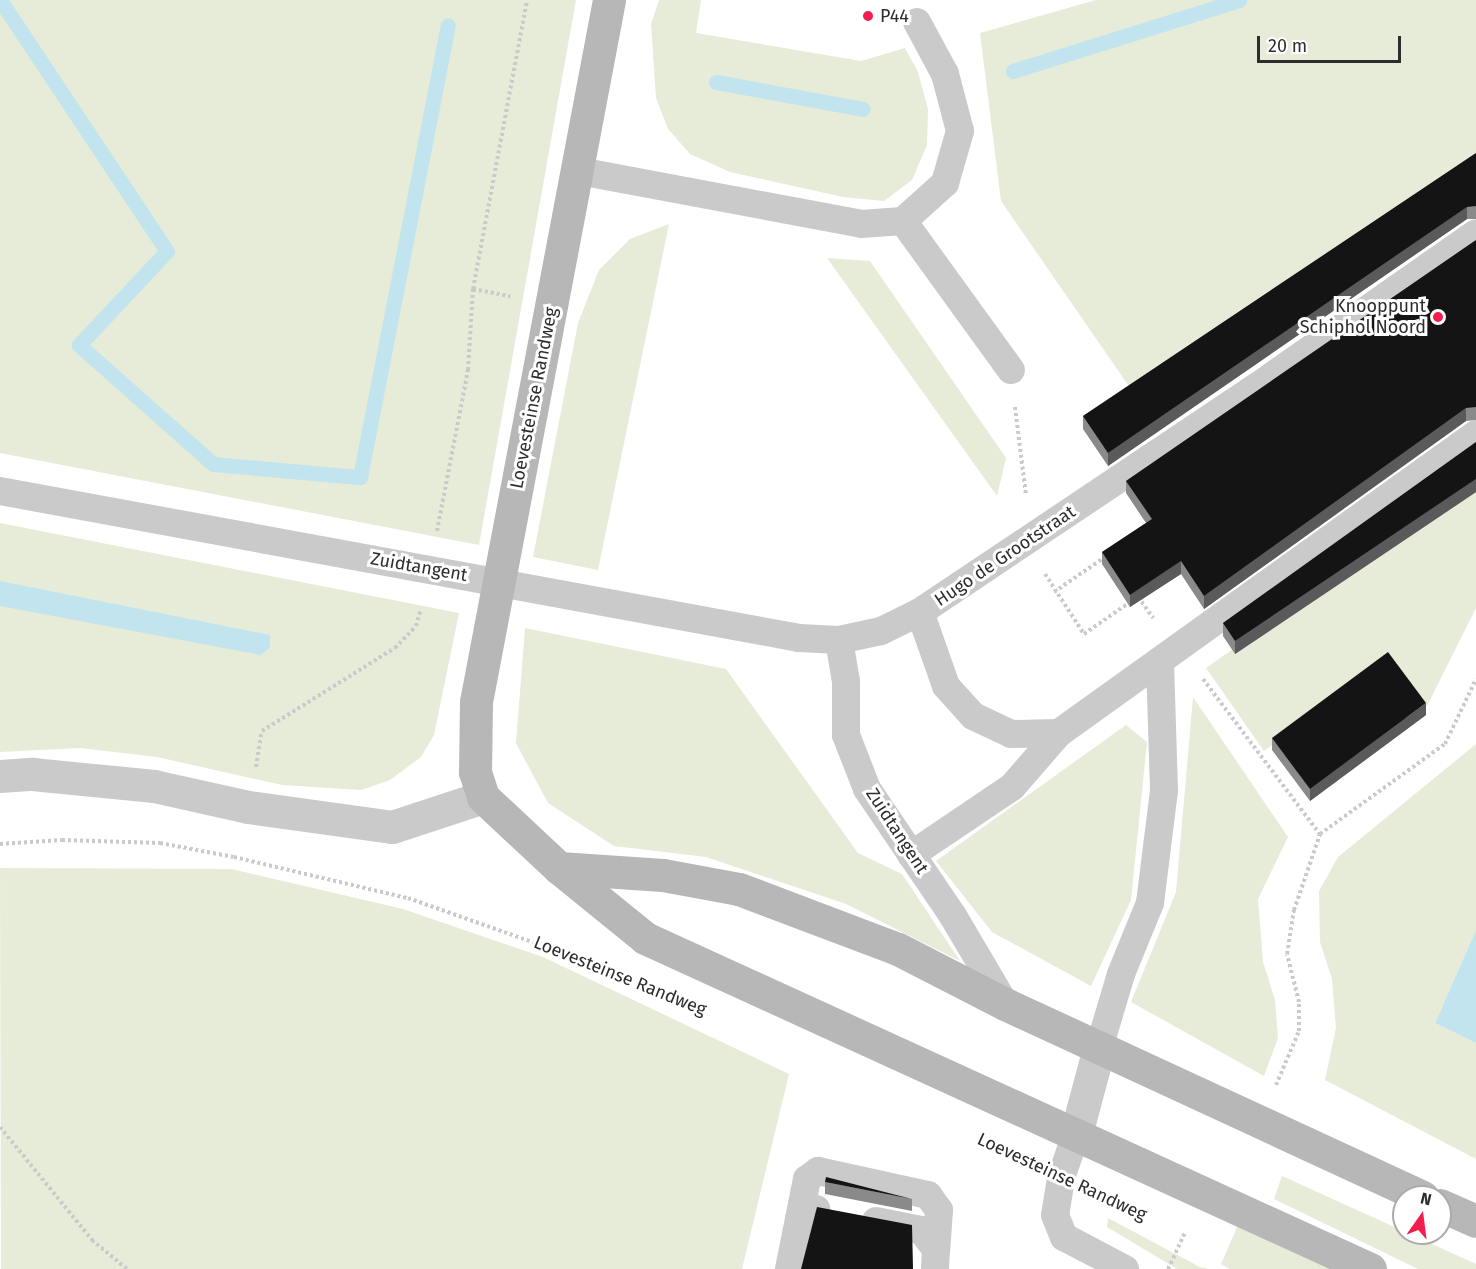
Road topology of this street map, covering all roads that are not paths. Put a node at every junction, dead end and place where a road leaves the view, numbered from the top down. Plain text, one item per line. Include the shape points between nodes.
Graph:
1 (609, 0) edge
2 (917, 22) dead end
3 (579, 171) junction
4 (903, 221) junction
5 (1476, 232) edge
6 (1011, 370) road end
7 (1476, 434) edge
8 (0, 491) edge
9 (499, 581) junction
10 (920, 612) junction
11 (839, 640) junction
12 (1170, 656) junction
13 (1059, 733) junction
14 (0, 776) edge
15 (483, 797) junction
16 (912, 855) junction
17 (559, 868) junction
18 (1005, 1004) junction
19 (1099, 1048) junction
20 (1076, 1134) junction
21 (1397, 1185) edge
22 (1452, 1210) edge
23 (799, 1219) junction
24 (1476, 1221) edge
25 (936, 1259) edge
26 (789, 1269) edge
27 (1125, 1269) edge
28 (1370, 1269) edge

1 - 3 street, Loevesteinse Randweg
2 - 4 lane via 945,74 960,131 945,183
3 - 4 lane via 861,224
3 - 9 street, Loevesteinse Randweg
4 - 6 lane
5 - 10 lane, Hugo de Grootstraat via 1272,376
7 - 12 lane
8 - 9 lane, Zuidtangent
9 - 11 lane, Zuidtangent via 799,638
9 - 15 street, Loevesteinse Randweg via 476,702 475,772
10 - 11 lane, Zuidtangent via 881,631
10 - 13 lane, Hugo de Grootstraat via 946,686 973,716 1011,734
11 - 16 lane, Zuidtangent via 846,682 846,735 867,789
12 - 13 lane
12 - 19 lane via 1164,790 1150,903 1121,974
13 - 16 lane via 1012,786
14 - 15 street via 32,774 154,786 248,807 392,827
15 - 17 street
16 - 18 lane, Zuidtangent
17 - 18 street via 663,875 740,889 897,949
17 - 20 street via 645,938
18 - 19 street
19 - 20 street
19 - 21 street
20 - 27 lane via 1061,1178 1055,1215 1064,1237
20 - 28 street
22 - 24 street
23 - 25 lane via 816,1209 921,1230
23 - 25 lane via 807,1179 818,1171 928,1195 939,1210
23 - 26 lane

